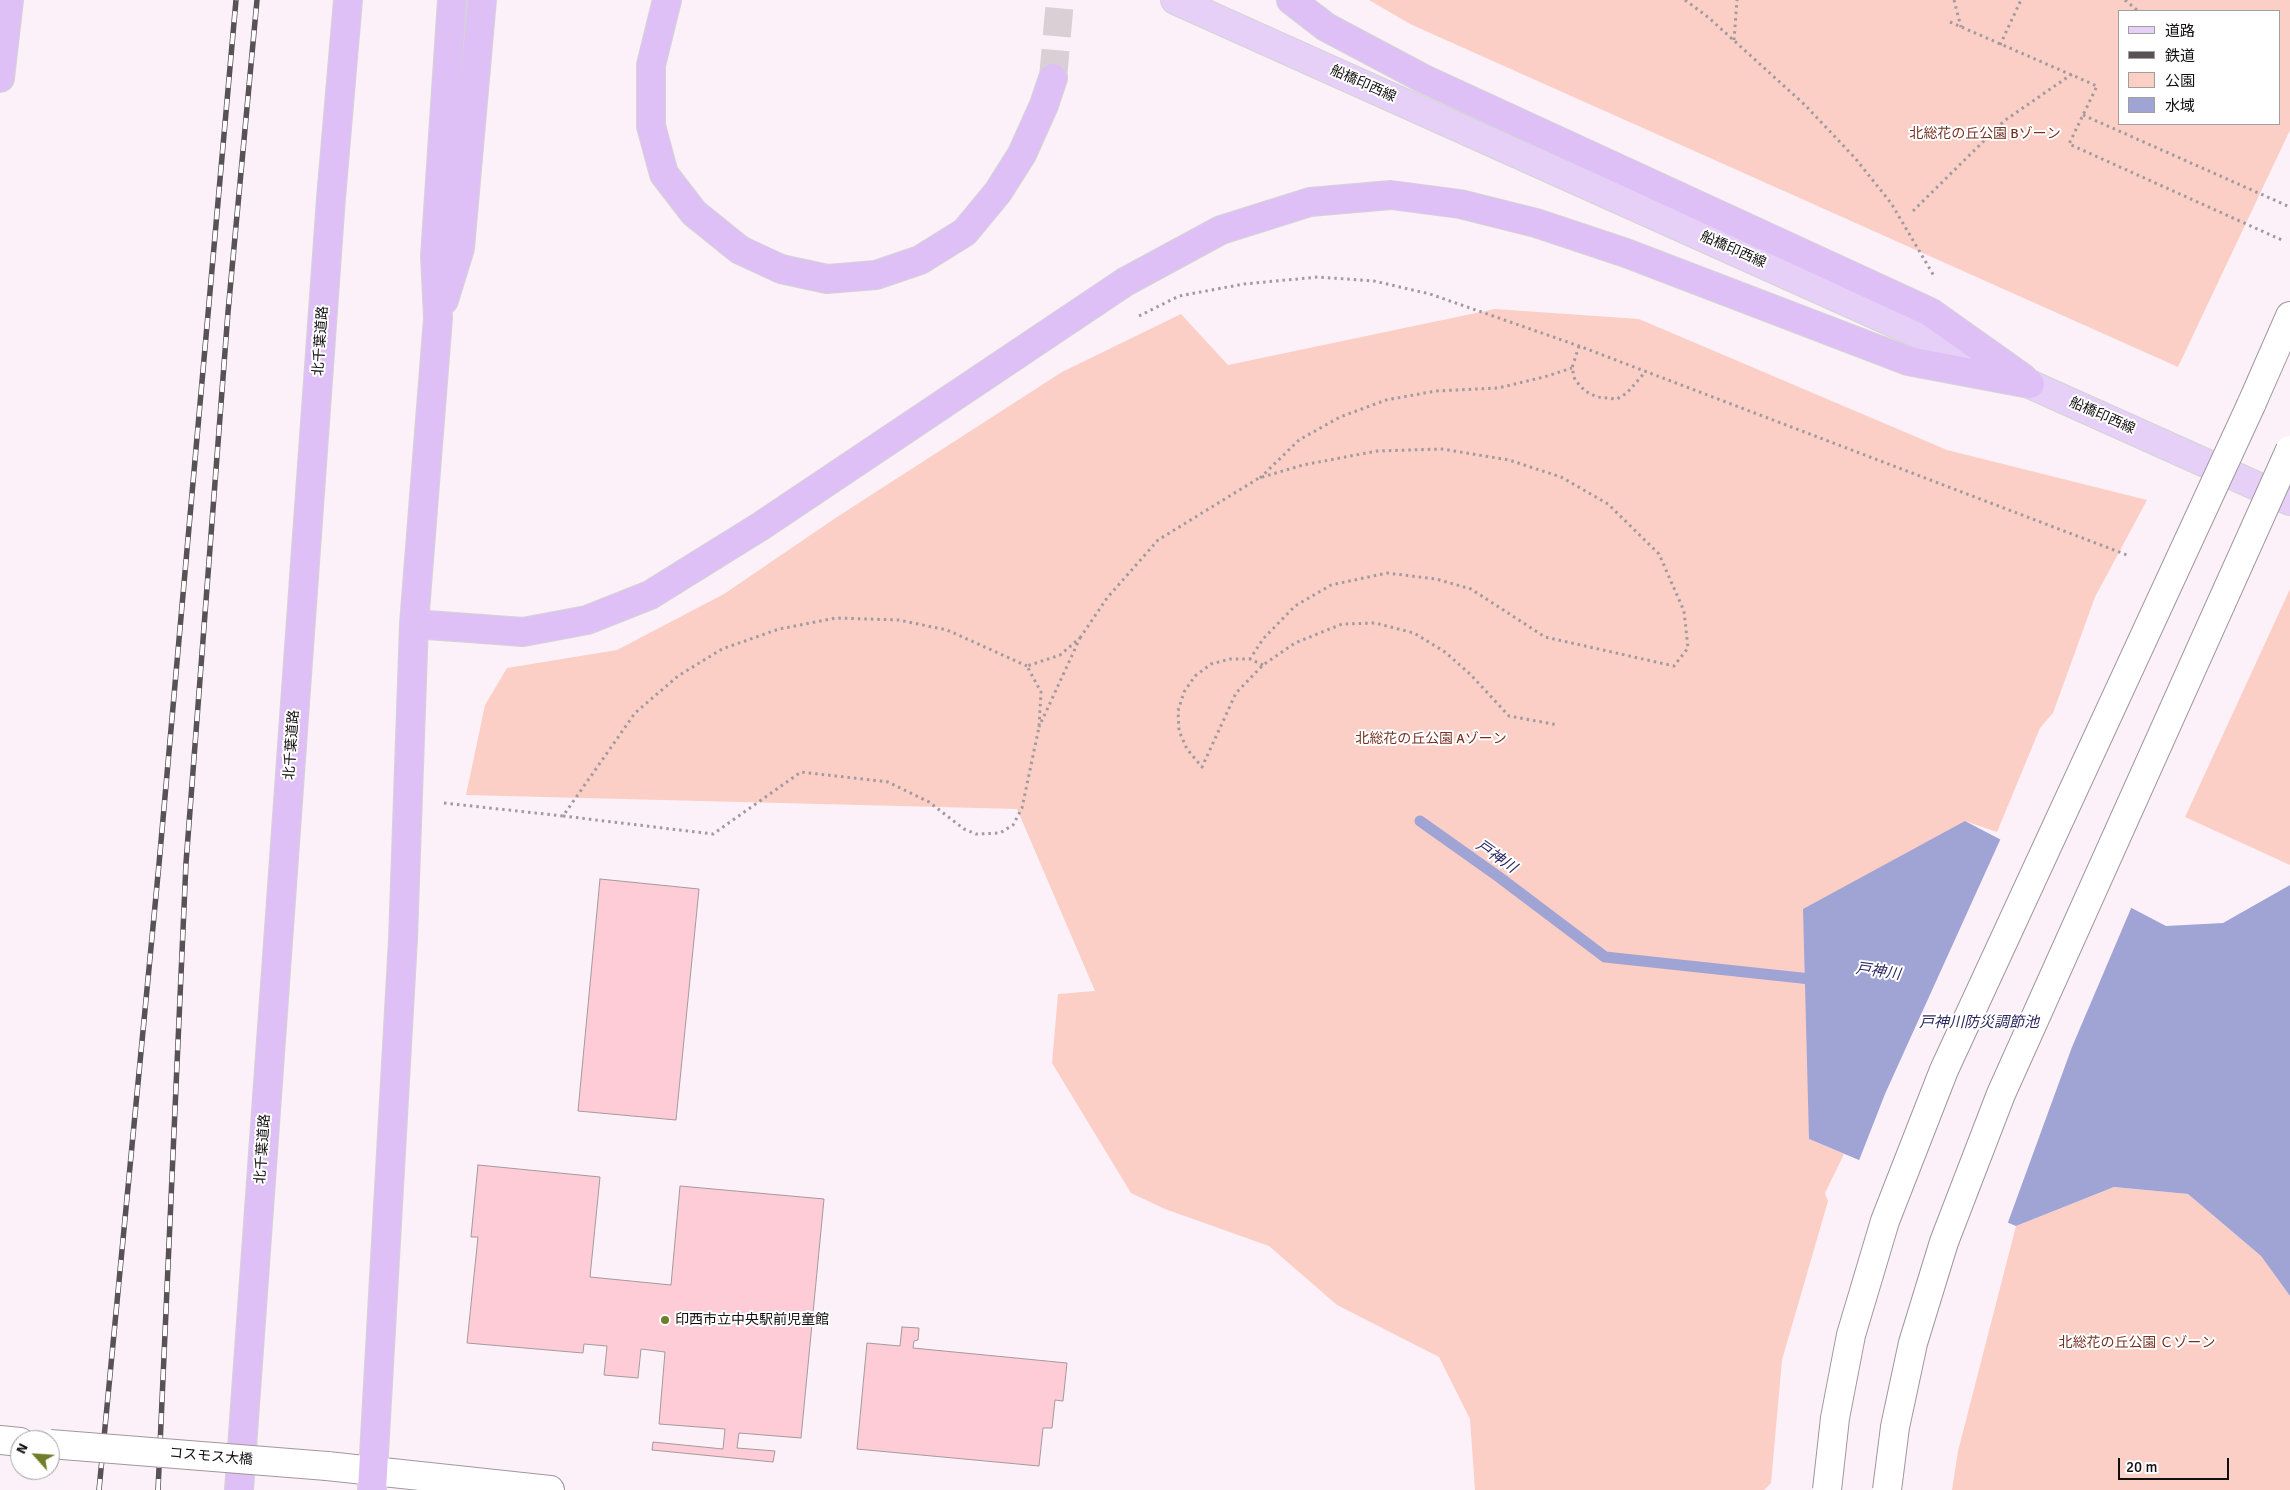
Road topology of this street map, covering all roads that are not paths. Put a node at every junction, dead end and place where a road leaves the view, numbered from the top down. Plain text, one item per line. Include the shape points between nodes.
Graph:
1 (10, 0) edge
2 (348, 0) edge
3 (452, 0) edge
4 (482, 0) edge
5 (667, 0) edge
6 (1175, 0) edge
7 (1291, 0) edge
8 (0, 78) edge
9 (1053, 78) tunnel mouth
10 (2290, 316) edge
11 (438, 318) junction
12 (2030, 384) junction
13 (2290, 450) edge
14 (2290, 501) edge
15 (414, 624) junction
16 (60, 1445) edge
17 (372, 1480) edge
18 (239, 1490) edge
19 (550, 1490) edge
20 (1827, 1490) edge
21 (1887, 1490) edge

1 - 8 highway
2 - 18 highway, 北千葉道路 via 331,198
3 - 11 highway via 435,256
4 - 11 highway via 460,248
5 - 9 highway via 651,65 651,126 664,174 694,213 740,250 781,269 827,279 876,275 920,260 965,232 998,192 1022,154
6 - 12 main road, 船橋印西線
7 - 12 highway via 1326,27 1424,79 1930,312
10 - 20 street, bridge via 1944,1070 1885,1221 1851,1335 1835,1418
11 - 15 highway
12 - 14 main road, 船橋印西線
12 - 15 highway via 1908,361 1626,252 1460,204 1391,195 1310,202 1221,230 1125,282 761,526 650,594 587,620 523,632
13 - 21 street, bridge via 2001,1094 1944,1242 1913,1343 1895,1427
15 - 17 highway via 403,939
16 - 17 street, コスモス大橋, bridge via 327,1466
17 - 19 street, コスモス大橋

